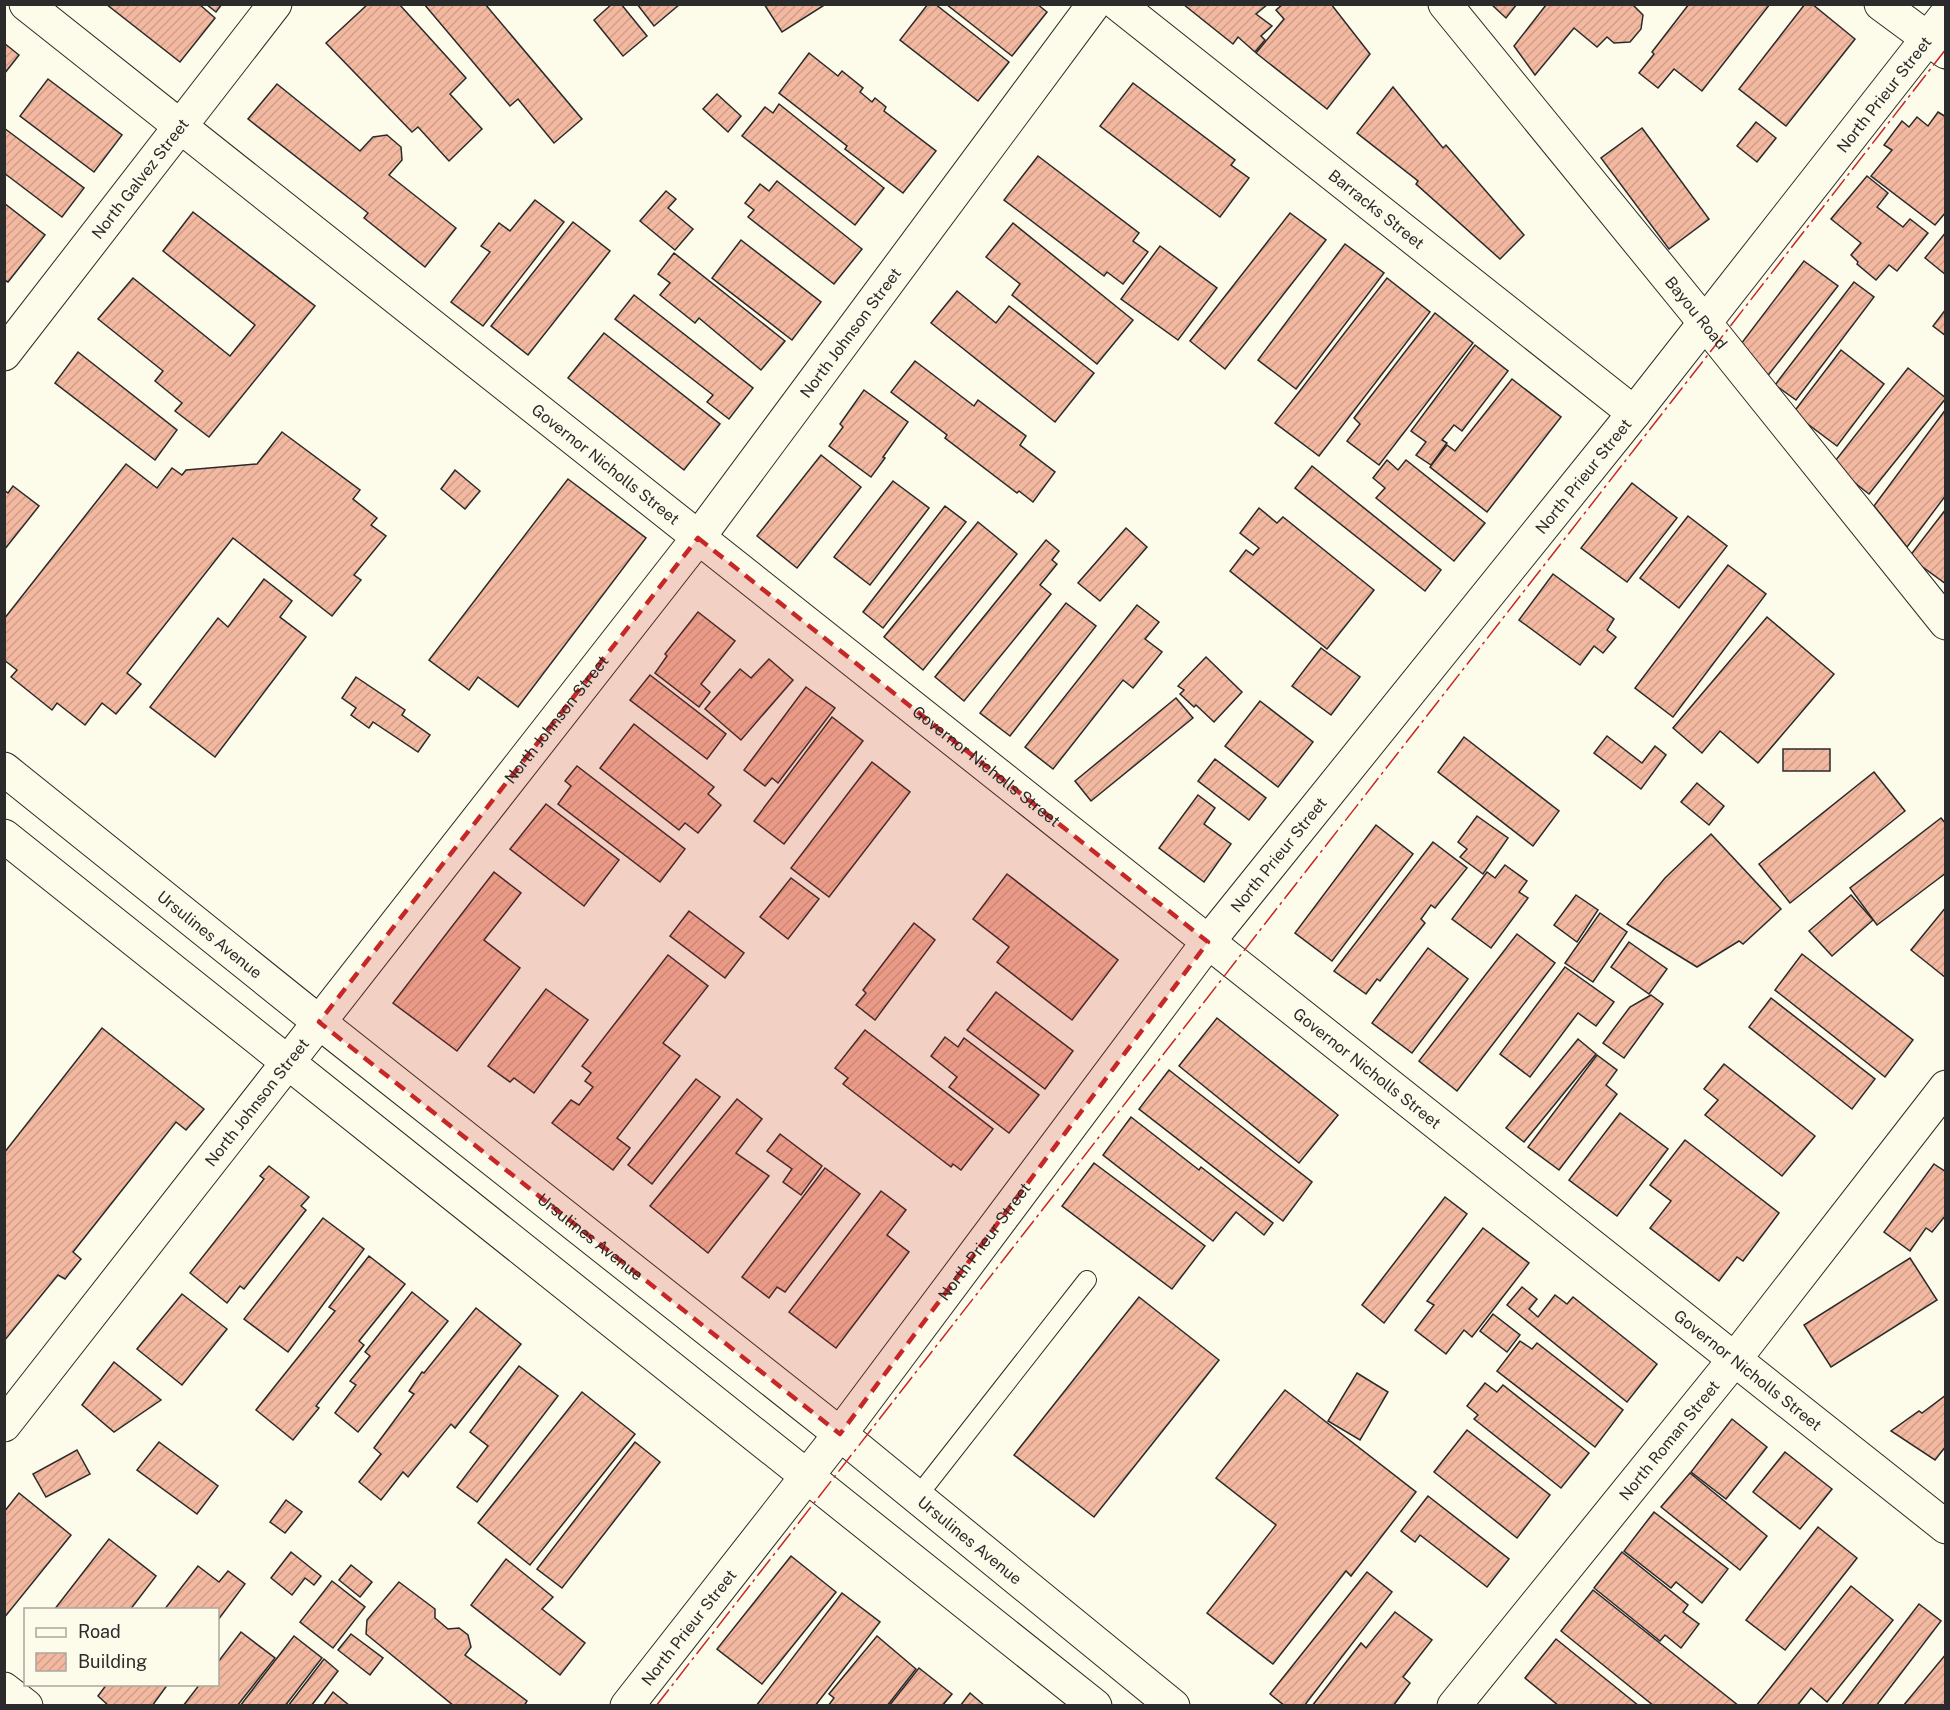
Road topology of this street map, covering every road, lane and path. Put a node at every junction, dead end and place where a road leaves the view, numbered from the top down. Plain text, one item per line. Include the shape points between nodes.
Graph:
1 (26, 4) edge
2 (275, 4) edge
3 (1094, 4) edge
4 (1118, 4) edge
5 (1445, 4) edge
6 (1881, 4) edge
7 (1939, 36) edge
8 (180, 127) junction
9 (1705, 323) junction
10 (4, 354) edge
11 (1635, 413) junction
12 (698, 538) junction
13 (1946, 623) edge
14 (4, 769) edge
15 (4, 836) edge
16 (1208, 942) junction
17 (319, 1022) junction
18 (287, 1062) junction
19 (1946, 1087) edge
20 (1087, 1280) dead end
21 (1734, 1360) junction
22 (4, 1425) edge
23 (840, 1434) junction
24 (808, 1476) junction
25 (917, 1497) junction
26 (1946, 1527) edge
27 (4, 1689) edge
28 (26, 1706) edge
29 (627, 1706) edge
30 (1095, 1706) edge
31 (1173, 1706) edge
32 (1454, 1706) edge

1 - 8 street, Governor Nicholls Street
2 - 8 street, North Galvez Street
3 - 12 street, North Johnson Street
4 - 11 street, Barracks Street
5 - 9 street, Bayou Road
6 - 7 street
7 - 9 street, North Prieur Street
8 - 10 street, North Galvez Street
8 - 12 street, Governor Nicholls Street
9 - 11 street, North Prieur Street
9 - 13 street, Bayou Road
11 - 16 street, North Prieur Street
12 - 16 street, Governor Nicholls Street
12 - 17 street, North Johnson Street
14 - 17 street, Ursulines Avenue
15 - 18 street
16 - 21 street, Governor Nicholls Street
16 - 23 street, North Prieur Street
17 - 18 street, North Johnson Street
17 - 23 street, Ursulines Avenue
18 - 22 street, North Johnson Street
18 - 24 street
19 - 21 street, North Roman Street
20 - 25 lane
21 - 26 street, Governor Nicholls Street
21 - 32 street, North Roman Street
23 - 24 street, North Prieur Street
23 - 25 street, Ursulines Avenue
24 - 29 street, North Prieur Street
24 - 30 street
25 - 31 street, Ursulines Avenue
27 - 28 street

